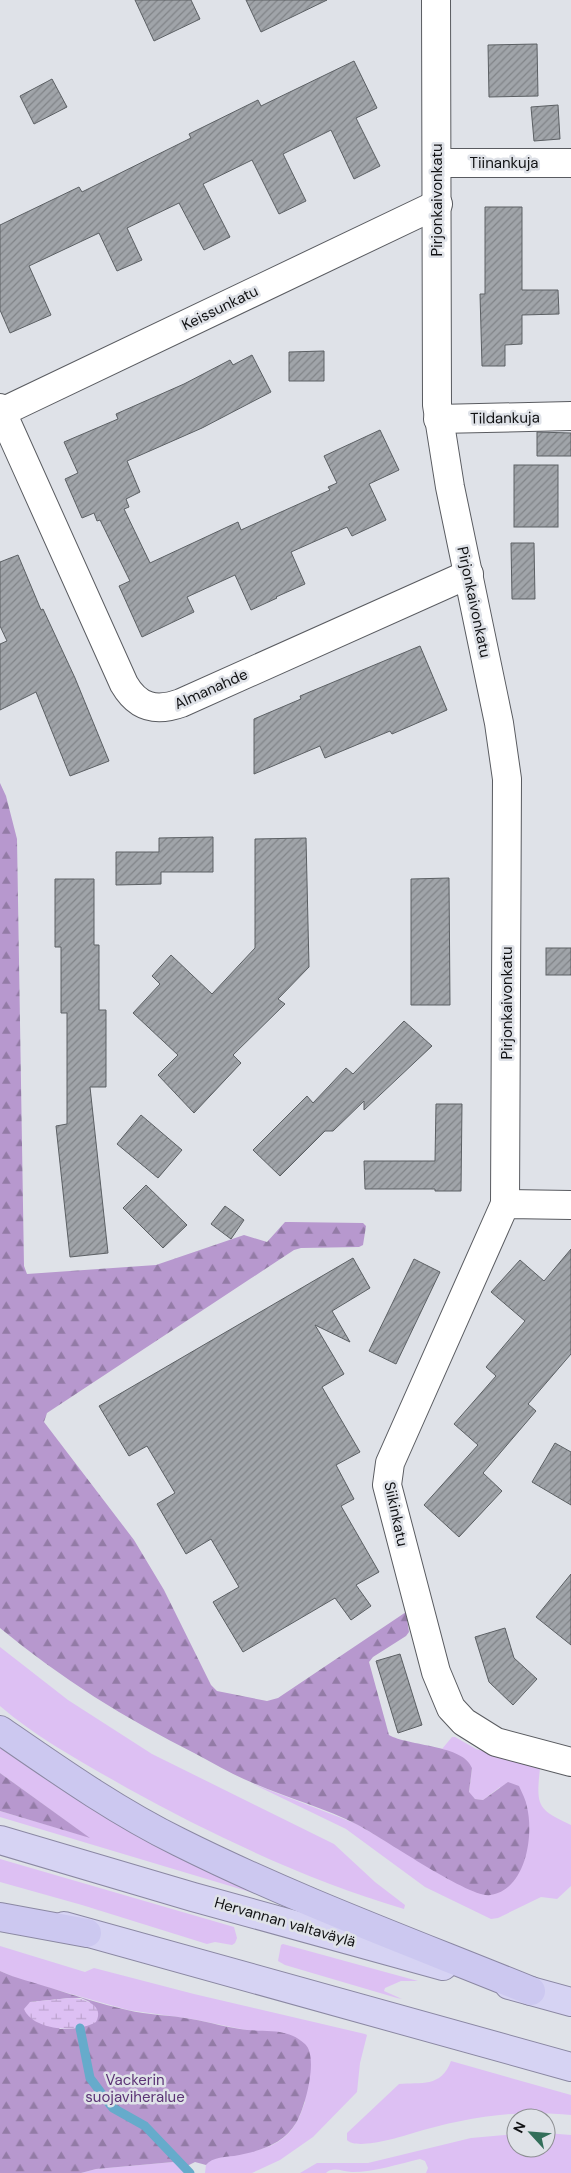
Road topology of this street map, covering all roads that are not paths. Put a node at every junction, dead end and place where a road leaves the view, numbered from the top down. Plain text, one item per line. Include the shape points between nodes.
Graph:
1 (436, 0) edge
2 (438, 163) junction
3 (571, 163) edge
4 (438, 204) junction
5 (1, 410) edge
6 (571, 416) edge
7 (438, 419) junction
8 (469, 574) junction
9 (505, 1204) junction
10 (571, 1205) edge
11 (0, 1730) edge
12 (571, 1762) edge
13 (0, 1840) edge
14 (0, 1907) edge
15 (0, 1917) edge
16 (87, 1933) junction
17 (531, 1991) junction
18 (571, 2002) edge
19 (571, 2067) edge

1 - 2 street, Pirjonkaivonkatu
2 - 3 street, Tiinankuja
2 - 4 street, Pirjonkaivonkatu
4 - 5 street, Keissunkatu
4 - 7 street, Pirjonkaivonkatu
5 - 8 street, Almanahde via 124,684 130,695 147,706 167,708 180,703
6 - 7 street, Tildankuja
7 - 8 street, Pirjonkaivonkatu
8 - 9 street, Pirjonkaivonkatu via 508,779
9 - 10 street
9 - 12 street, Siikinkatu via 390,1463 387,1485 436,1672 451,1708 464,1722 496,1742
11 - 17 highway via 82,1786 178,1842 268,1884
13 - 17 highway, Hervannan valtaväylä
14 - 16 highway
15 - 16 highway
16 - 19 highway
17 - 18 highway, Hervannan valtaväylä

